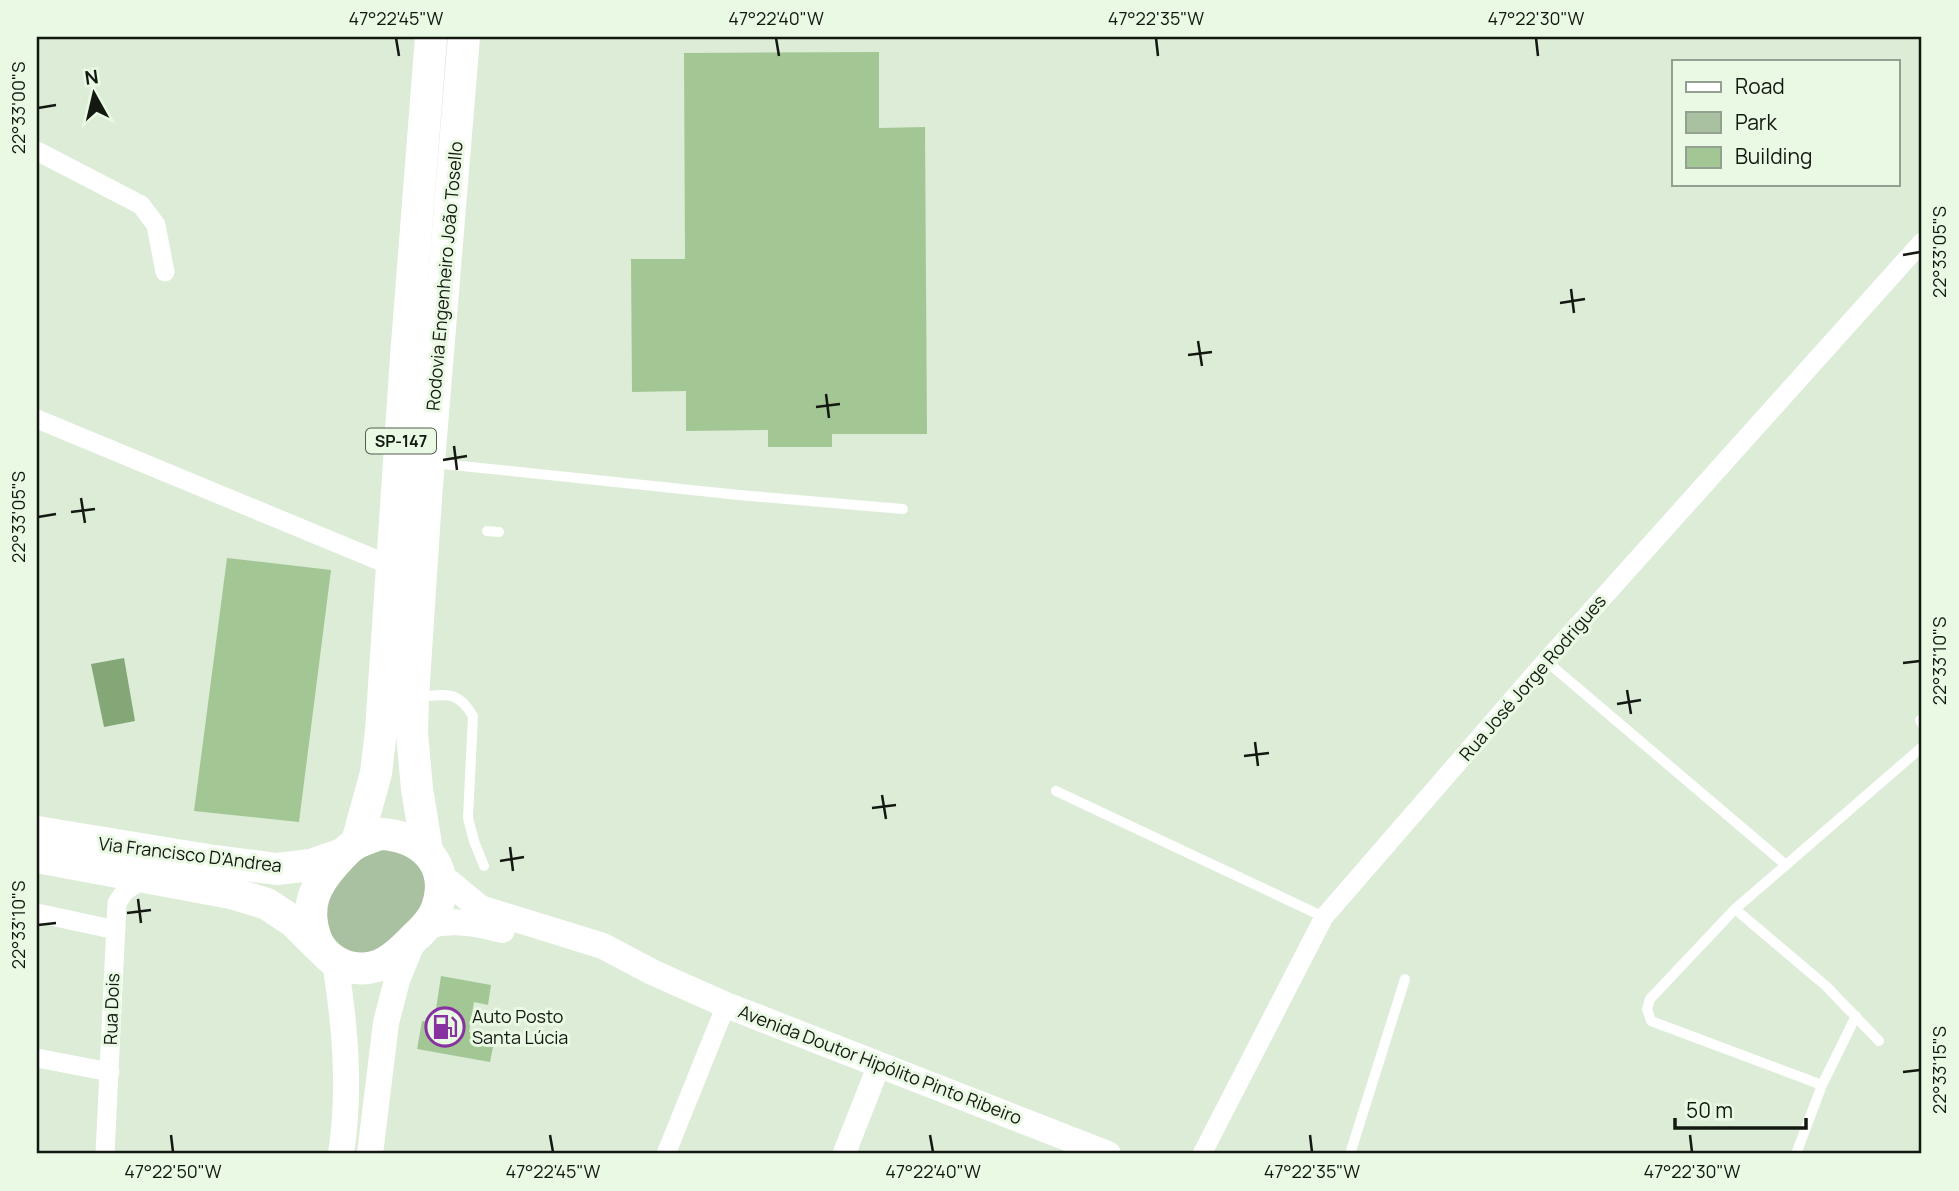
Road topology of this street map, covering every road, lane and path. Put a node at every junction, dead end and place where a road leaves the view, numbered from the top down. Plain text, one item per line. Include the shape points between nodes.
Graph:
1 (432, 37) edge
2 (464, 37) edge
3 (37, 151) edge
4 (1922, 242) edge
5 (165, 272) dead end
6 (37, 419) edge
7 (429, 463) junction
8 (903, 509) dead end
9 (486, 531) dead end
10 (499, 532) dead end
11 (393, 566) junction
12 (1546, 661) junction
13 (413, 697) junction
14 (1922, 747) edge
15 (1056, 791) dead end
16 (37, 832) edge
17 (350, 848) junction
18 (37, 857) edge
19 (433, 862) junction
20 (1786, 864) junction
21 (484, 866) dead end
22 (146, 877) junction
23 (1735, 909) junction
24 (37, 913) edge
25 (1324, 917) junction
26 (116, 930) junction
27 (420, 932) junction
28 (327, 954) junction
29 (652, 972) junction
30 (1405, 979) dead end
31 (726, 1005) junction
32 (1856, 1016) junction
33 (1879, 1041) dead end
34 (37, 1058) edge
35 (879, 1065) junction
36 (110, 1072) junction
37 (1822, 1085) junction
38 (105, 1154) edge
39 (341, 1154) edge
40 (370, 1154) edge
41 (666, 1154) edge
42 (844, 1154) edge
43 (1108, 1154) edge
44 (1202, 1154) edge
45 (1350, 1154) edge
46 (1796, 1154) edge

1 - 11 highway, Rodovia Engenheiro João Tosello / SP-147
2 - 7 highway, Rodovia Engenheiro João Tosello / SP-147
3 - 5 street via 141,205 156,225
4 - 12 street, Rua José Jorge Rodrigues
6 - 11 street
7 - 8 lane
7 - 13 highway, Rodovia Engenheiro João Tosello / SP-147
9 - 10 lane
11 - 17 highway, Rodovia Engenheiro João Tosello / SP-147 via 376,773
12 - 20 lane
12 - 25 street, Rua José Jorge Rodrigues
13 - 19 highway, Rodovia Engenheiro João Tosello / SP-147 via 416,775
13 - 21 lane via 451,694 464,701 473,716 468,818
14 - 20 lane
15 - 25 lane
16 - 17 highway, Via Francisco D'Andrea via 277,869 311,865
17 - 19 highway via 379,834 396,835 413,841
17 - 28 highway via 322,877 313,894 310,911
18 - 22 highway, Via Francisco D'Andrea
19 - 27 highway via 440,891 436,909
19 - 29 main road, Avenida Doutor Hipólito Pinto Ribeiro via 480,908 603,946
20 - 23 lane
22 - 26 street, Rua Dois via 125,891 117,903
22 - 28 highway, Via Francisco D'Andrea via 267,904
23 - 32 lane
23 - 37 lane via 1650,999 1651,1021
24 - 26 street
25 - 44 street, Rua José Jorge Rodrigues
26 - 36 street, Rua Dois
27 - 28 highway via 396,957 380,965 349,967
27 - 29 main road, Avenida Doutor Hipólito Pinto Ribeiro via 460,922 479,924
27 - 40 main road via 397,980 386,1023
28 - 39 main road via 348,1066
29 - 31 main road, Avenida Doutor Hipólito Pinto Ribeiro
30 - 45 lane
31 - 35 main road, Avenida Doutor Hipólito Pinto Ribeiro
31 - 41 street
32 - 33 lane
32 - 37 lane
34 - 36 street
35 - 42 street
35 - 43 main road, Avenida Doutor Hipólito Pinto Ribeiro
36 - 38 street, Rua Dois
37 - 46 lane

